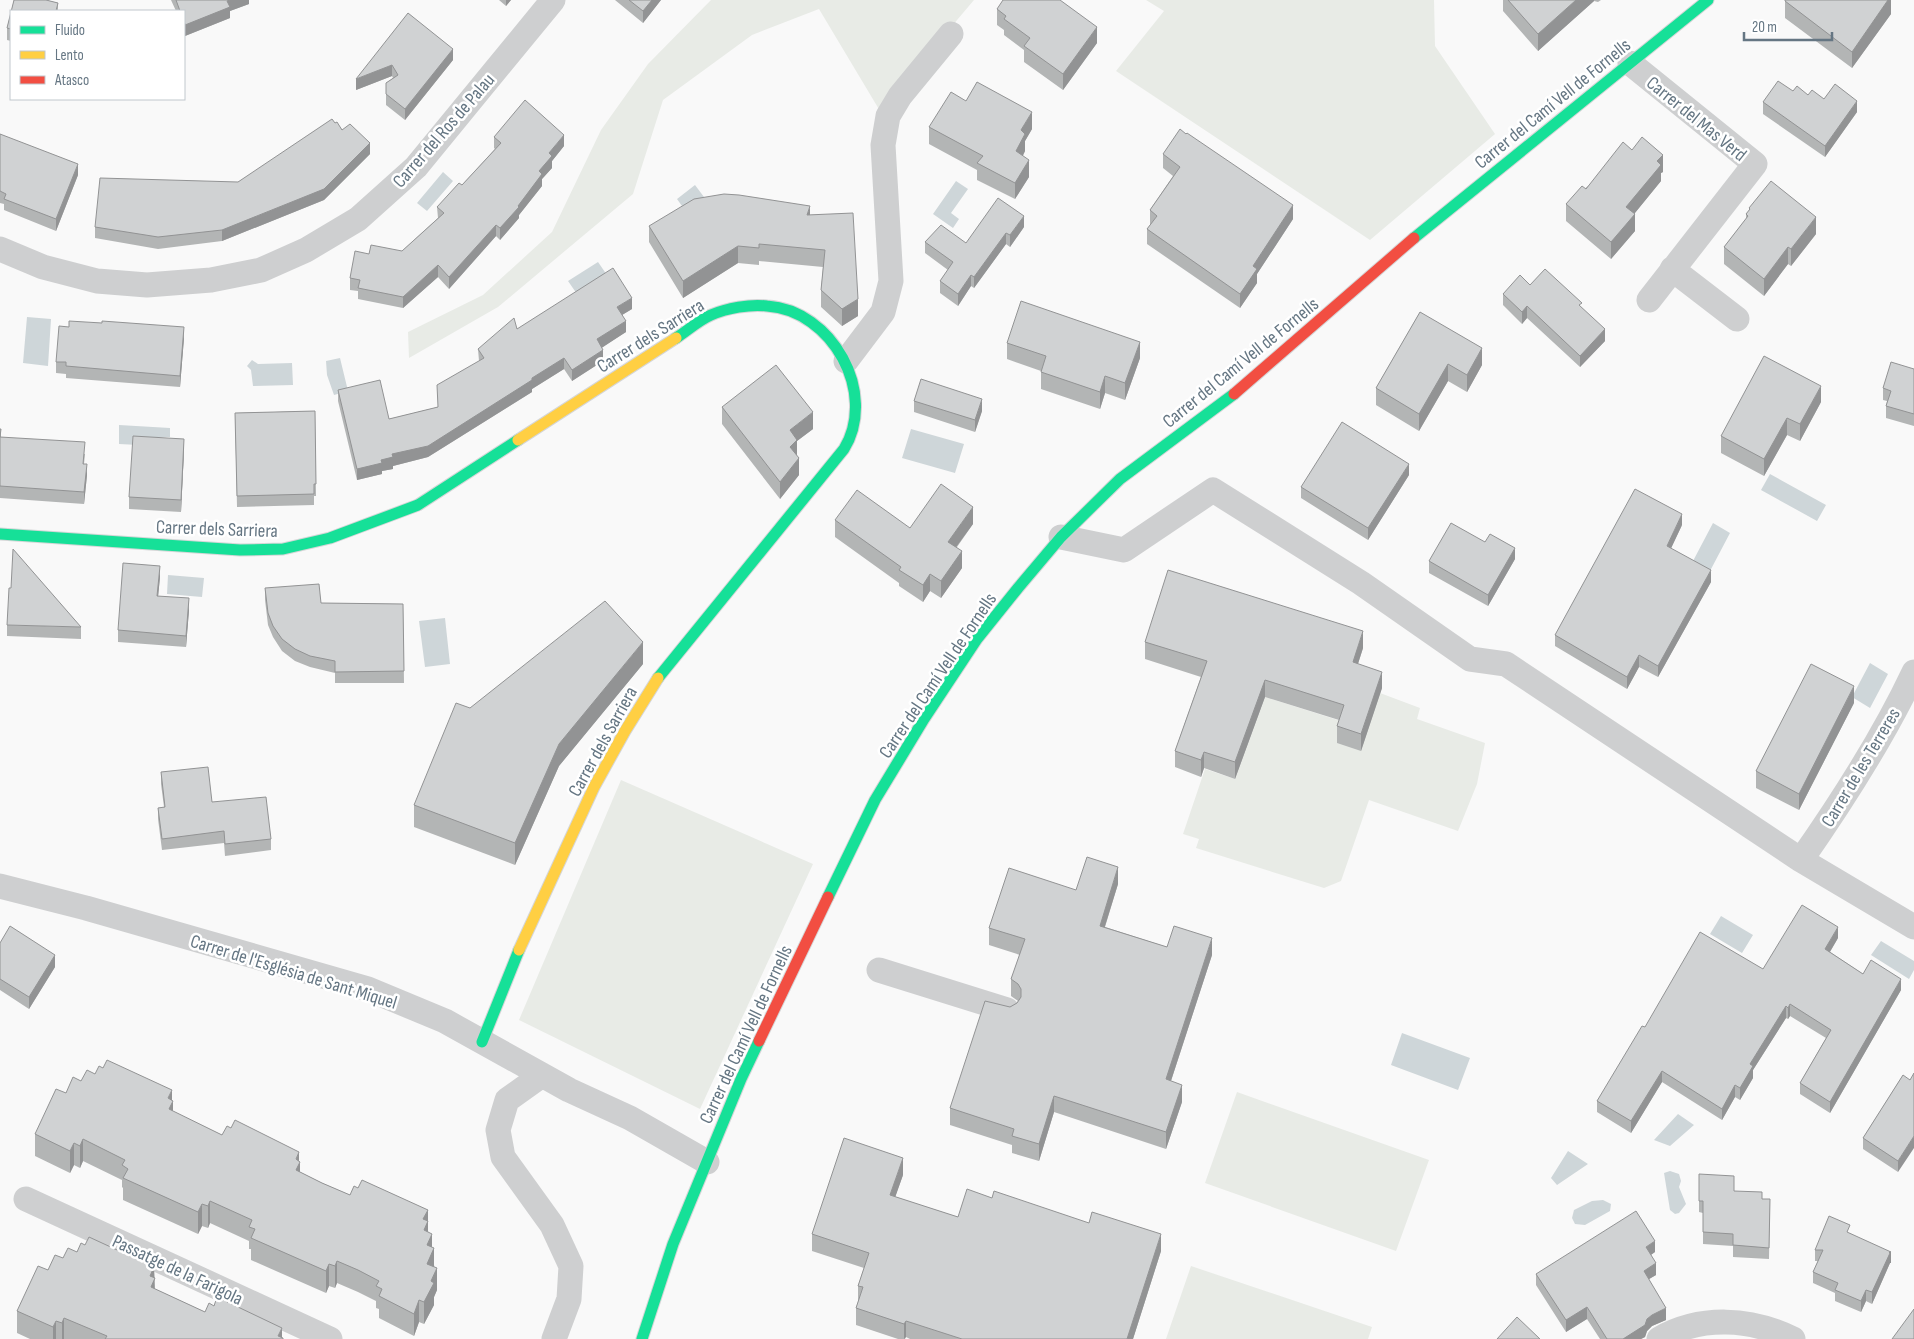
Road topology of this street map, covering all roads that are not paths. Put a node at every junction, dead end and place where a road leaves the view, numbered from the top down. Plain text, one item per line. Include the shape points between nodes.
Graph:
1 (554, 0) edge
2 (1708, 0) edge
3 (951, 34) dead end
4 (1630, 63) junction
5 (0, 249) edge
6 (1672, 269) junction
7 (1648, 300) dead end
8 (1737, 319) dead end
9 (846, 360) junction
10 (0, 534) edge
11 (1061, 537) junction
12 (1914, 672) edge
13 (1800, 860) junction
14 (0, 886) edge
15 (1914, 927) edge
16 (879, 970) dead end
17 (1007, 1010) edge
18 (482, 1042) junction
19 (542, 1075) junction
20 (707, 1162) junction
21 (26, 1198) dead end
22 (330, 1339) edge
23 (554, 1339) edge
24 (642, 1339) edge
25 (1659, 1339) edge
26 (1793, 1339) edge

1 - 5 street, Carrer del Ros de Palau via 416,167 358,220 306,250 261,270 211,280 147,285 97,281 43,267
2 - 4 street, Carrer del Camí Vell de Fornells
3 - 9 street via 900,96 888,116 882,146 891,281 883,312
4 - 6 street, Carrer del Mas Verd via 1755,164
4 - 11 street, Carrer del Camí Vell de Fornells via 1434,221 1228,400 1120,479
6 - 7 street, Carrer del Mas Verd
6 - 8 street
9 - 10 street, Carrer dels Sarriera via 805,316 778,307 748,305 711,315 418,505 330,538 282,549 240,550
9 - 18 street, Carrer dels Sarriera via 855,387 856,410 852,432 842,452 682,647 655,682 625,731 590,796 513,964
11 - 13 street via 1124,550 1213,490 1361,583 1470,659 1506,664
11 - 20 street, Carrer del Camí Vell de Fornells via 977,639 875,800 745,1070
12 - 13 street, Carrer de les Terreres via 1869,755
13 - 15 street
14 - 18 street, Carrer de l'Església de Sant Miquel via 368,989 446,1021
16 - 17 street
18 - 19 street, Carrer de l'Església de Sant Miquel
19 - 20 street, Carrer de l'Església de Sant Miquel via 630,1118
19 - 23 street via 507,1100 498,1130 503,1157 552,1225 570,1266 569,1299
20 - 24 street, Carrer del Camí Vell de Fornells via 673,1244
21 - 22 street, Passatge de la Farigola
25 - 26 street via 1686,1328 1724,1322 1761,1326

